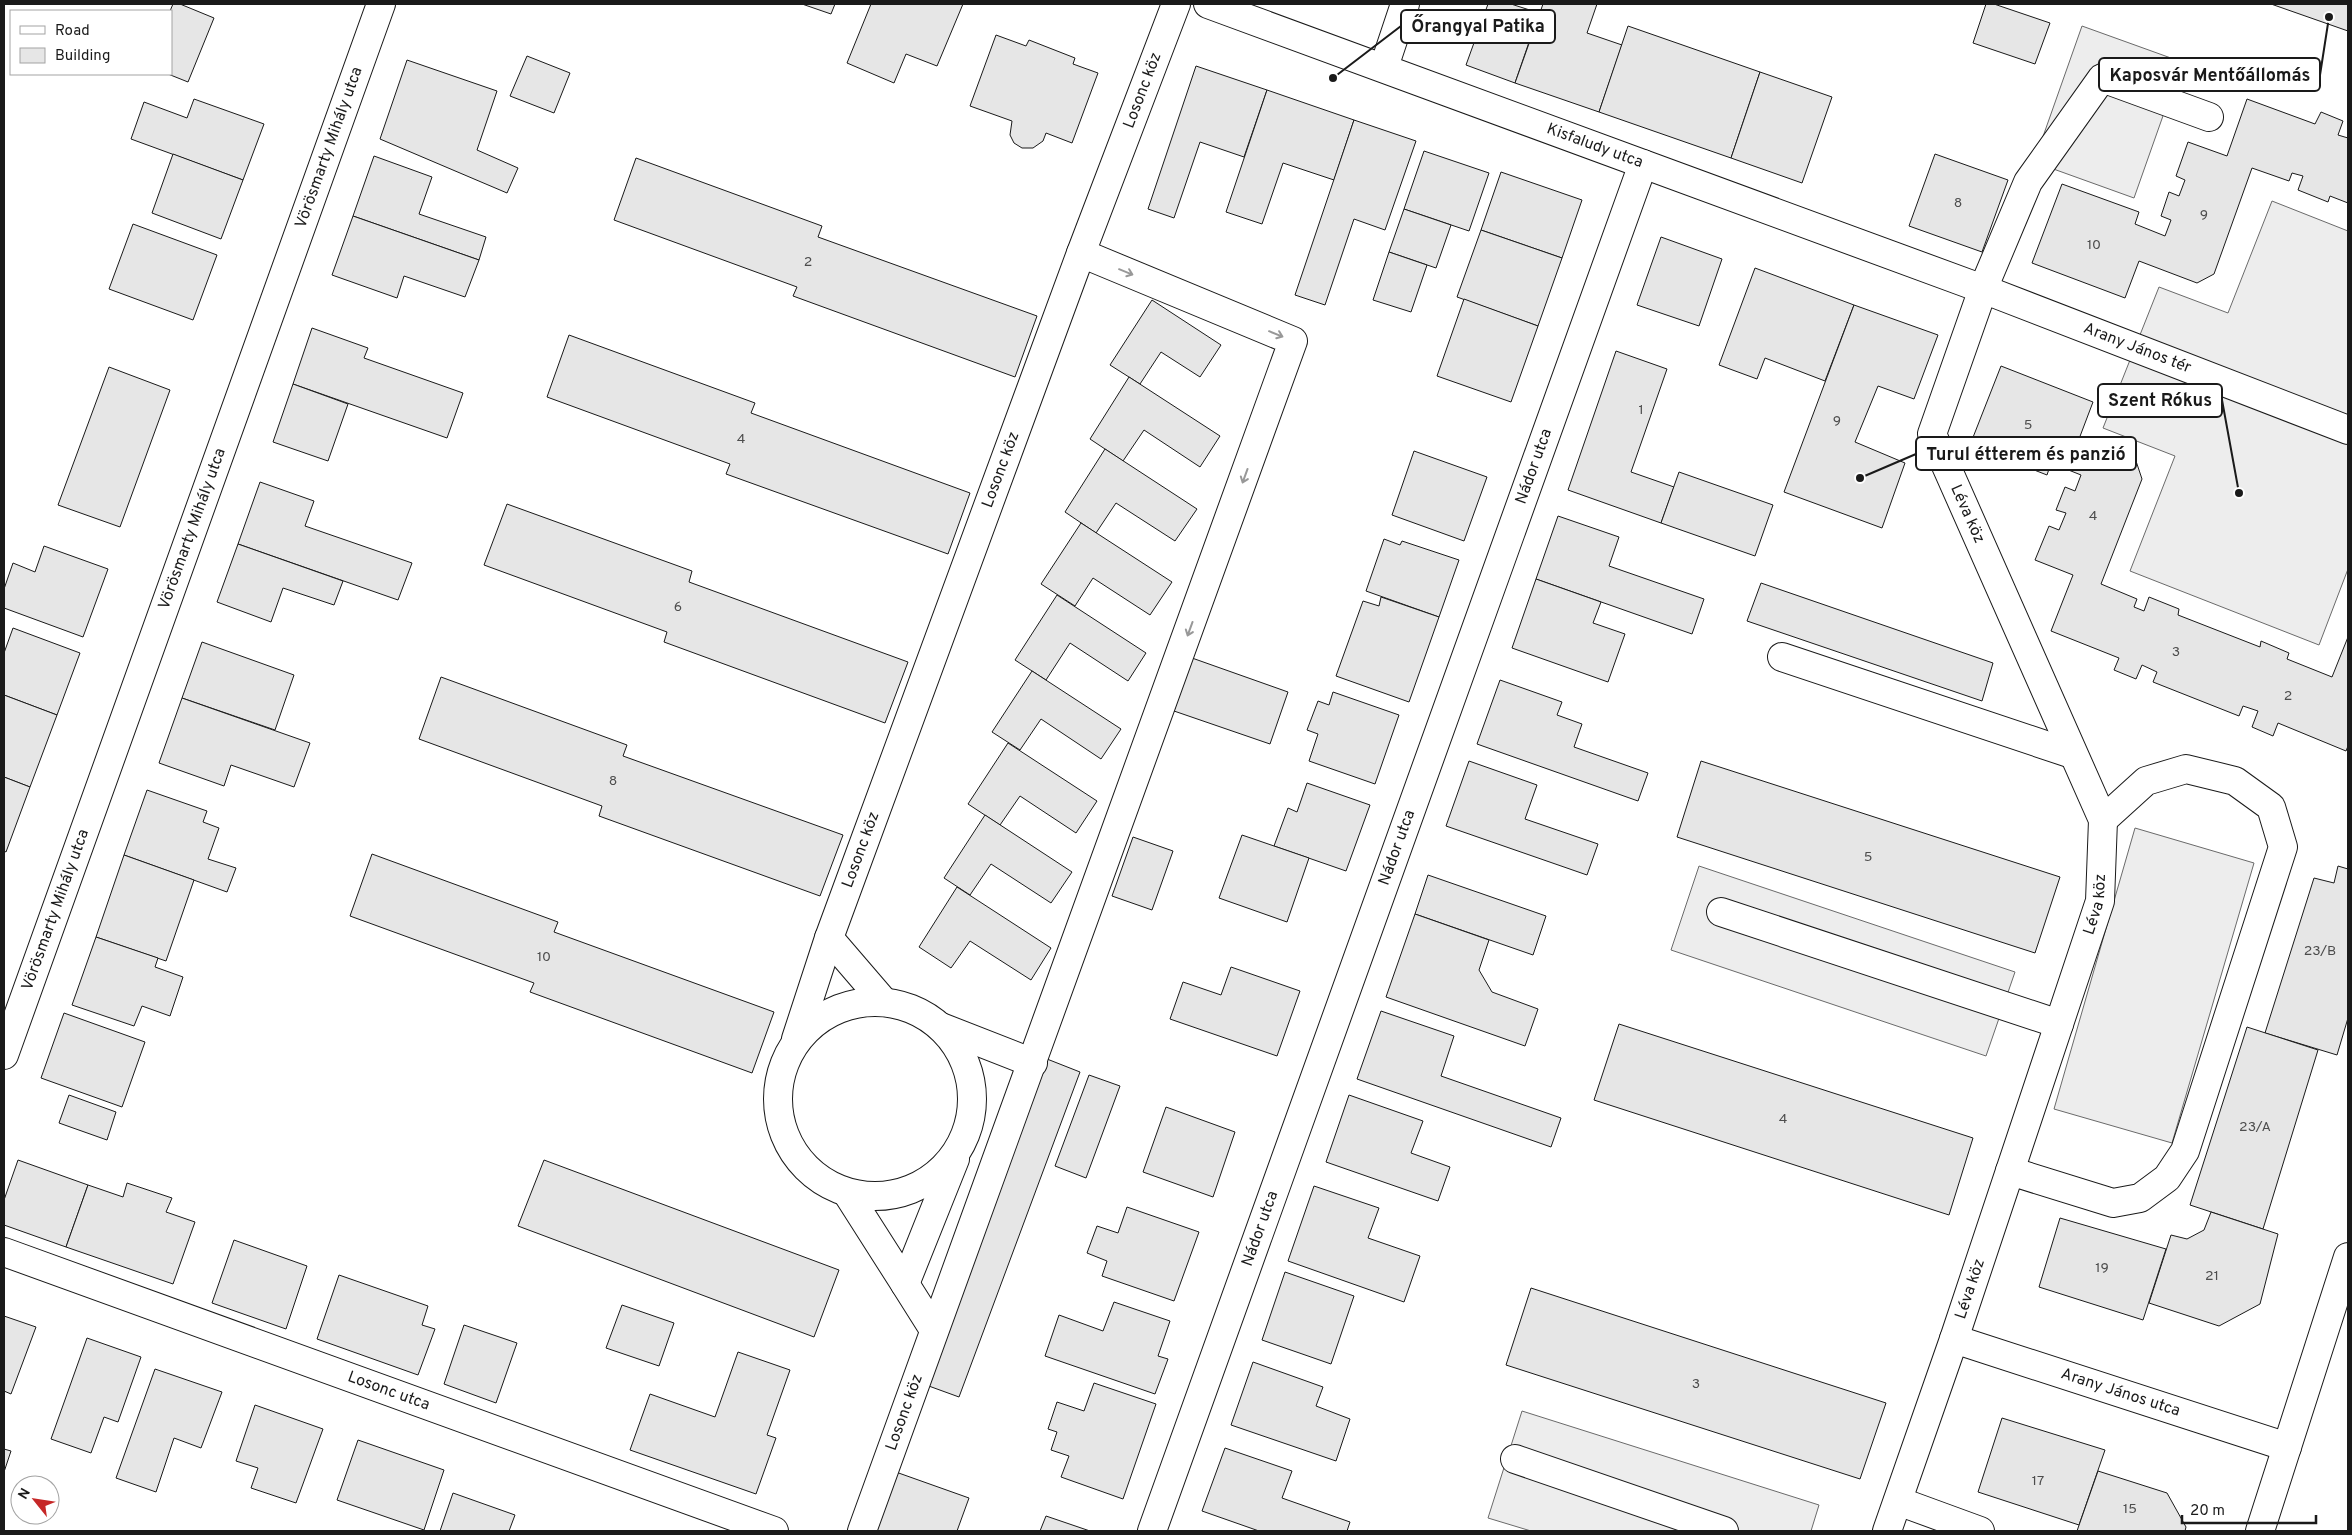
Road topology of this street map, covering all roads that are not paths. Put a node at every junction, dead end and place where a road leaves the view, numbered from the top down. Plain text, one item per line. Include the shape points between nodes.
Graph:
1 (381, 4) edge
2 (1176, 4) edge
3 (1208, 4) edge
4 (1405, 4) edge
5 (1384, 67) junction
6 (2209, 117) dead end
7 (1643, 164) junction
8 (1080, 253) junction
9 (1983, 289) junction
10 (2348, 430) edge
11 (1782, 657) dead end
12 (2072, 754) junction
13 (2103, 820) junction
14 (1721, 912) dead end
15 (829, 938) junction
16 (884, 1002) junction
17 (2058, 1024) junction
18 (940, 1027) junction
19 (796, 1039) junction
20 (995, 1048) junction
21 (4, 1055) edge
22 (1033, 1063) junction
23 (971, 1116) junction
24 (960, 1147) junction
25 (2010, 1171) junction
26 (847, 1193) junction
27 (4, 1252) edge
28 (2348, 1257) edge
29 (905, 1284) junction
30 (934, 1330) junction
31 (1954, 1339) junction
32 (2287, 1447) junction
33 (1515, 1459) dead end
34 (1898, 1500) junction
35 (774, 1531) edge
36 (862, 1531) edge
37 (1152, 1531) edge
38 (1724, 1531) edge
39 (1887, 1531) edge
40 (1980, 1531) edge
41 (2260, 1531) edge

1 - 21 street, Vörösmarty Mihály utca
2 - 8 street, Losonc köz
3 - 5 street, Kisfaludy utca
4 - 5 street
5 - 7 street, Kisfaludy utca
6 - 9 street, Léva köz via 2102,78 2028,182
7 - 9 street, Kisfaludy utca
7 - 37 street, Nádor utca
8 - 15 street, Losonc köz
8 -> 22 street, Losonc köz via 1293,341
9 - 10 street, Arany János tér
9 - 12 street, Léva köz via 1932,434
11 - 12 street
12 - 13 street, Léva köz
13 - 17 street, Léva köz via 2100,901
13 - 25 street via 2146,781 2186,769 2235,782 2271,807 2283,847 2185,1151 2167,1178 2140,1198 2113,1203
14 - 17 street
15 - 16 street
15 - 19 street, Losonc köz
16 - 18 street via 914,1010
16 - 19 street via 854,1004 826,1016
17 - 25 street, Léva köz
18 - 20 street
18 - 23 street via 960,1052 971,1083
19 - 26 street, Losonc köz via 785,1062 778,1094 781,1126 795,1156 818,1179
20 - 22 street
20 - 23 street
22 - 30 street, Losonc köz
23 - 24 street
24 - 26 street via 939,1172 912,1190 880,1196
24 - 29 street
25 - 31 street, Léva köz
26 - 29 street
27 - 35 street, Losonc utca
28 - 32 street
29 - 30 street
30 - 36 street, Losonc köz
31 - 32 street, Arany János utca
31 - 34 street, Léva köz
32 - 41 street
33 - 38 street
34 - 39 street, Léva köz
34 - 40 street

